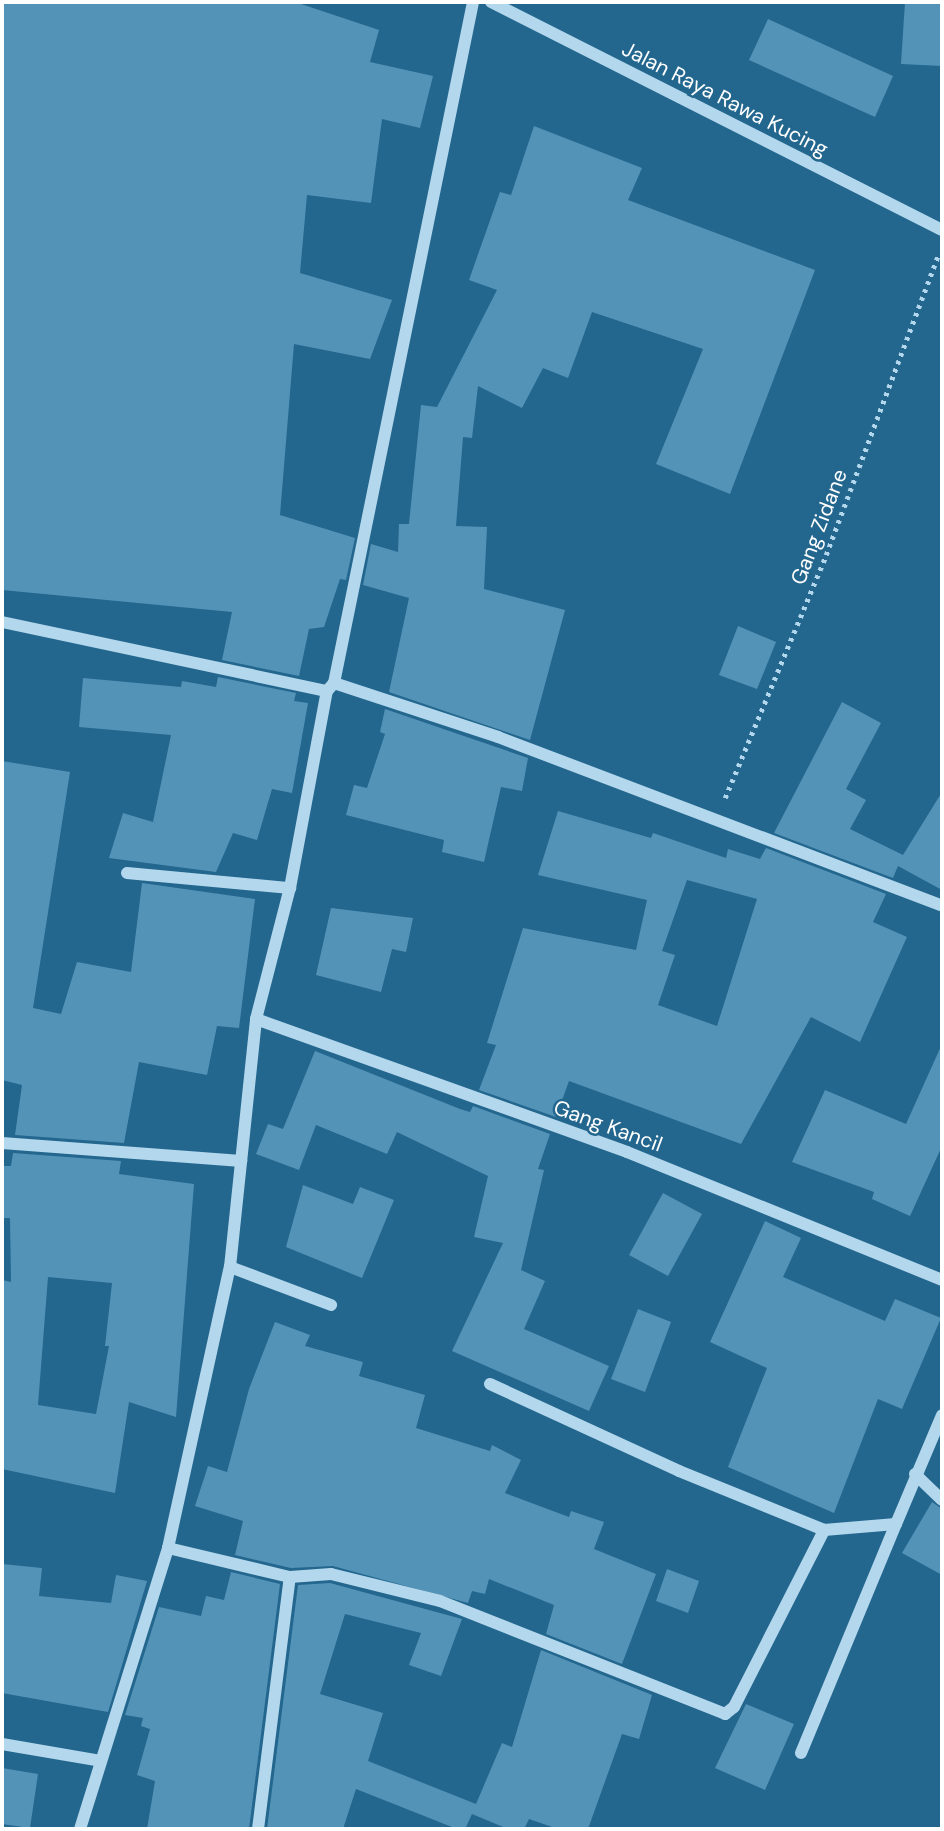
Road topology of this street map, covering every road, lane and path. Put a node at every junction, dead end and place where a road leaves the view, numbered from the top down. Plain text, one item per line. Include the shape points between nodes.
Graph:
1 (473, 2) edge
2 (491, 2) edge
3 (942, 230) edge
4 (942, 245) edge
5 (2, 622) edge
6 (330, 687) junction
7 (716, 817) junction
8 (127, 873) dead end
9 (290, 888) junction
10 (942, 906) edge
11 (256, 1019) junction
12 (2, 1143) edge
13 (241, 1161) junction
14 (230, 1267) junction
15 (942, 1280) edge
16 (331, 1305) dead end
17 (490, 1384) dead end
18 (942, 1415) edge
19 (915, 1474) junction
20 (942, 1500) edge
21 (896, 1524) junction
22 (824, 1530) junction
23 (168, 1548) junction
24 (290, 1577) junction
25 (2, 1744) edge
26 (801, 1753) dead end
27 (101, 1761) junction
28 (80, 1829) edge
29 (258, 1829) edge

1 - 6 street
2 - 3 street, Jalan Raya Rawa Kucing
4 - 7 path, Gang Zidane via 826,555
5 - 6 street
6 - 7 street
6 - 9 street
7 - 10 street
8 - 9 street
9 - 11 street
11 - 13 street
11 - 15 street, Gang Kancil via 627,1152
12 - 13 street
13 - 14 street
14 - 16 street
14 - 23 street
17 - 22 street via 679,1471
18 - 19 street
19 - 20 street
19 - 21 street
21 - 22 street
21 - 26 street
22 - 24 street via 734,1707 725,1714 440,1601 331,1574
23 - 24 street
23 - 27 street
24 - 29 street
25 - 27 street
27 - 28 street

